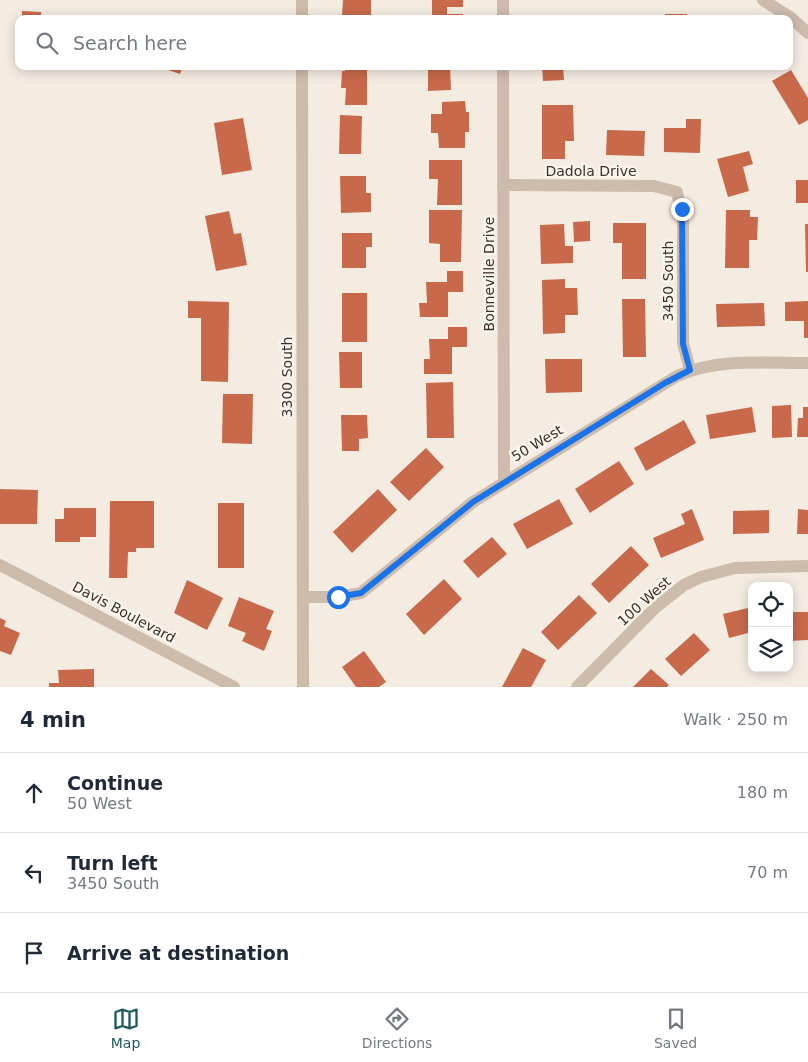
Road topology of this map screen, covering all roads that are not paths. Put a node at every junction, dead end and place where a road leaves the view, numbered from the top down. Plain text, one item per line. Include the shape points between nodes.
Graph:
1 (302, 0) edge
2 (503, 0) edge
3 (763, 0) edge
4 (302, 15) edge
5 (503, 15) edge
6 (784, 15) edge
7 (793, 22) edge
8 (806, 31) edge
9 (302, 70) edge
10 (503, 70) edge
11 (503, 185) junction
12 (677, 192) joint
13 (808, 363) edge
14 (690, 370) junction
15 (504, 481) junction
16 (0, 564) edge
17 (808, 566) edge
18 (303, 597) junction
19 (234, 687) edge
20 (303, 687) edge
21 (577, 687) edge

1 - 4 street
2 - 5 street
3 - 6 street
7 - 8 street
9 - 18 street, 3300 South
10 - 11 street, Bonneville Drive
11 - 12 street, Dadola Drive via 654,186
11 - 15 street, Bonneville Drive
12 - 14 street, 3450 South via 683,219 683,344
13 - 14 street, 50 West via 720,364
14 - 15 street, 50 West
15 - 18 street, 50 West via 444,524 361,593
16 - 19 street, Davis Boulevard
17 - 21 street, 100 West via 735,568 709,574 684,585 656,607
18 - 20 street, 3300 South

